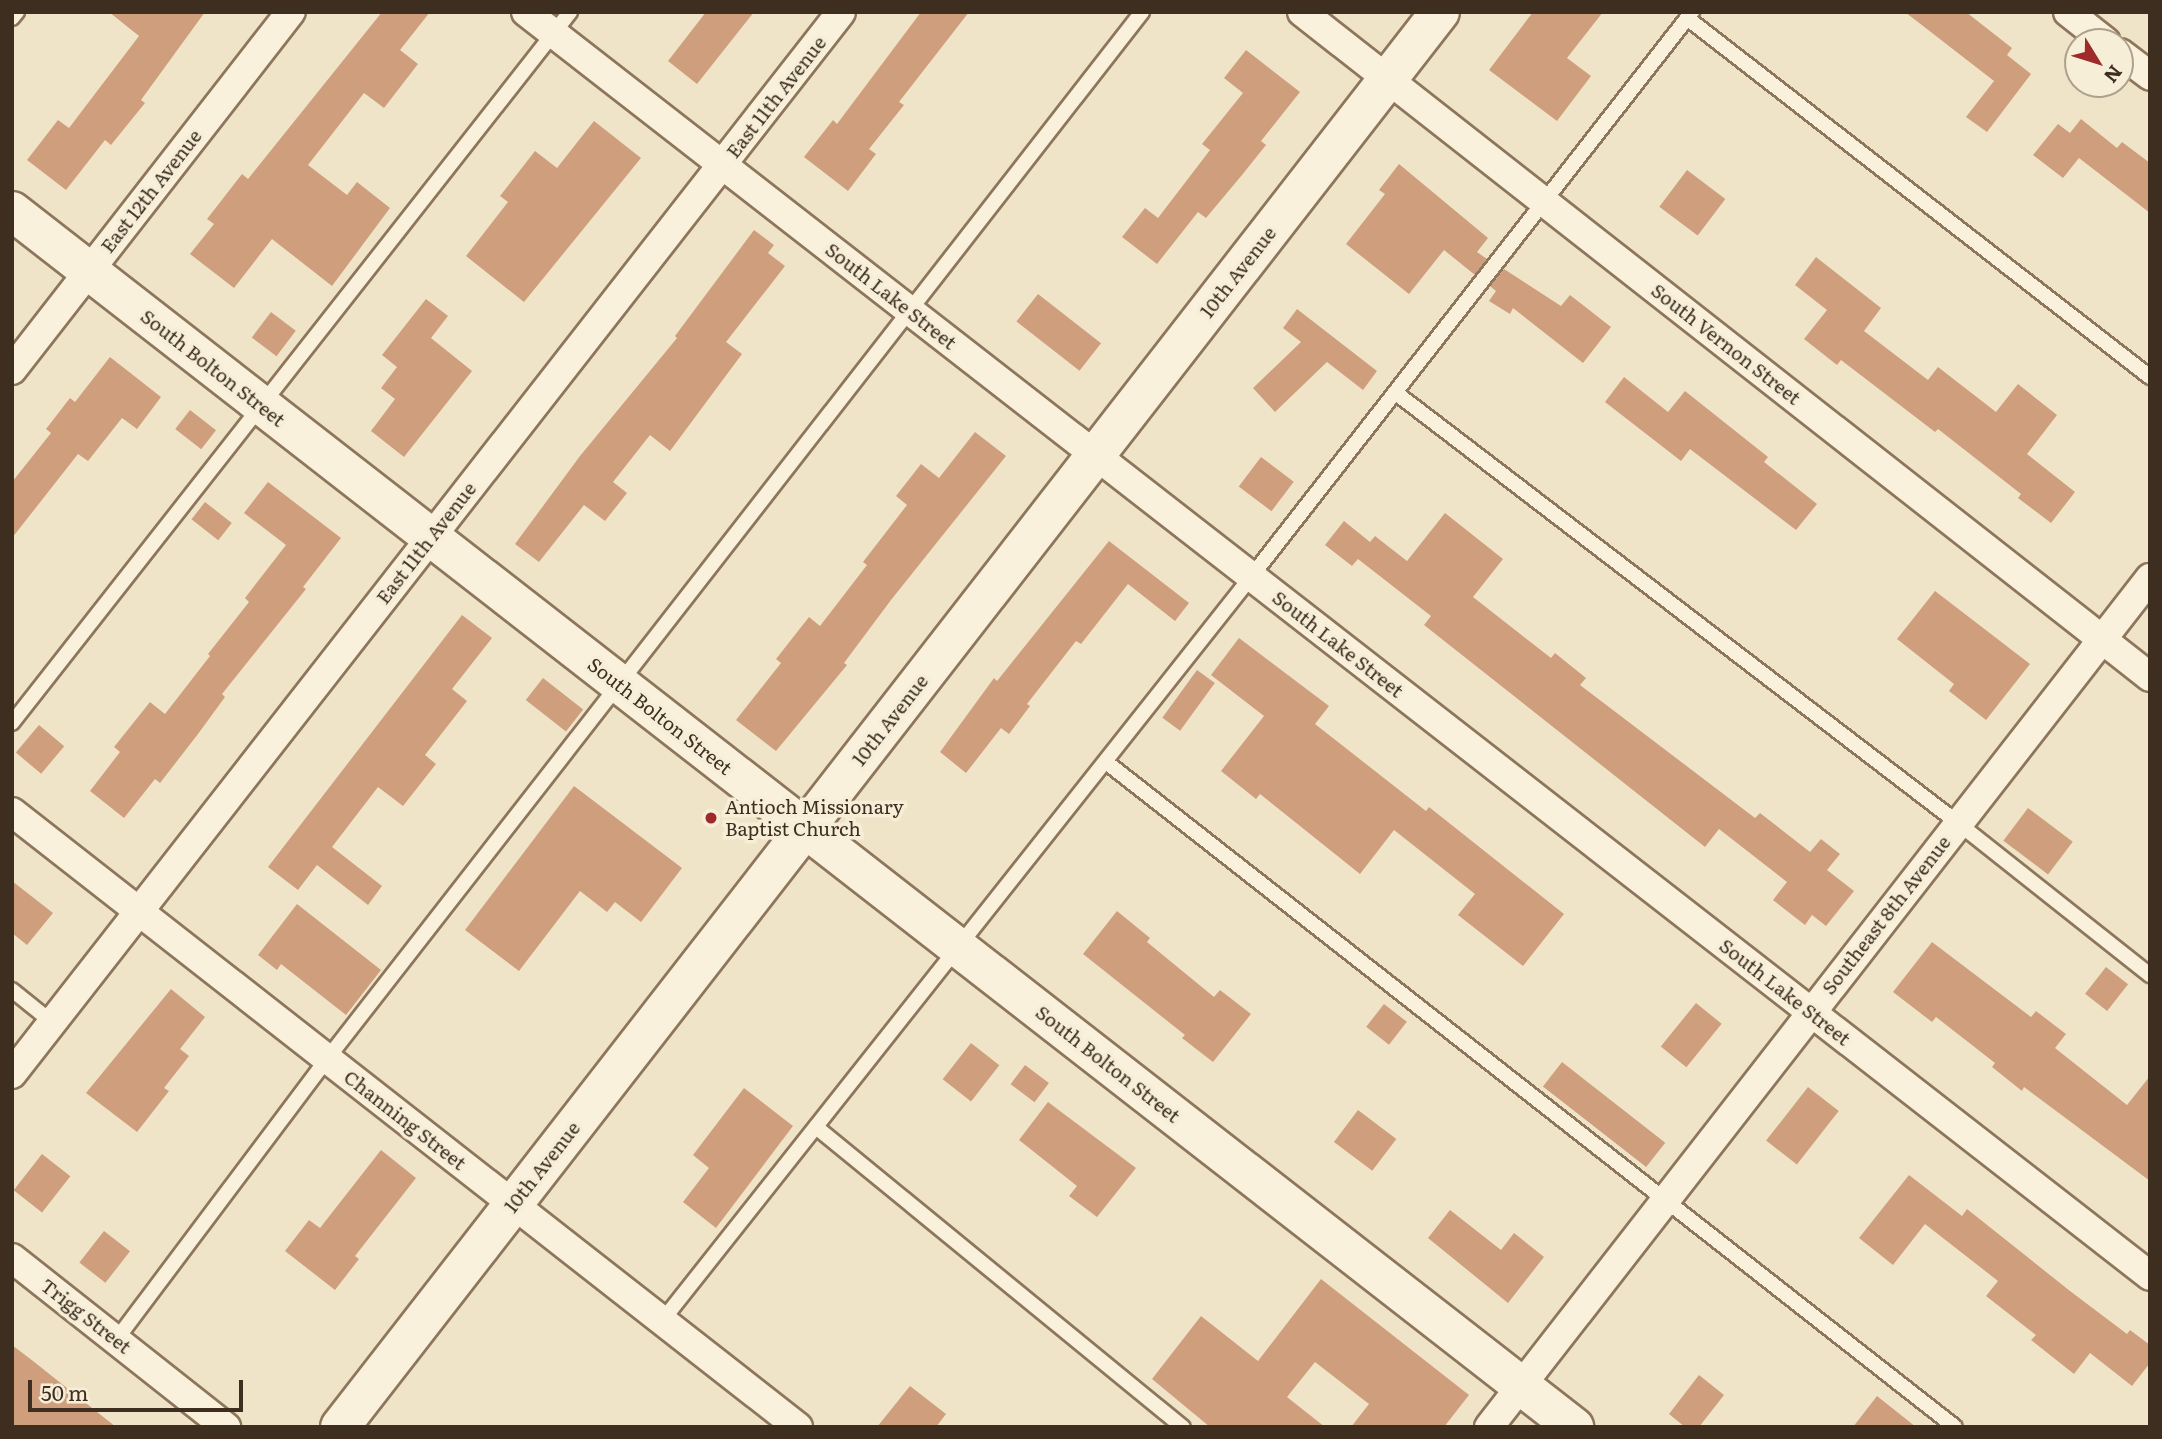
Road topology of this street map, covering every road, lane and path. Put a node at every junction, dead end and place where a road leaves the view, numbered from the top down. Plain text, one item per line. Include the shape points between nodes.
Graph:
1 (17, 12) edge
2 (291, 12) edge
3 (526, 12) edge
4 (841, 12) edge
5 (1142, 12) edge
6 (1302, 12) edge
7 (1440, 12) edge
8 (2068, 12) edge
9 (1689, 15) edge
10 (12, 18) edge
11 (562, 23) edge
12 (2088, 28) edge
13 (2134, 64) edge
14 (2150, 76) edge
15 (1388, 78) junction
16 (723, 164) junction
17 (1545, 202) junction
18 (12, 211) edge
19 (89, 270) junction
20 (908, 309) junction
21 (12, 370) edge
22 (2150, 377) edge
23 (1396, 393) junction
24 (262, 407) junction
25 (1096, 456) junction
26 (430, 538) junction
27 (1251, 577) junction
28 (2150, 579) edge
29 (2102, 640) junction
30 (2150, 677) edge
31 (619, 685) junction
32 (12, 723) edge
33 (1105, 762) junction
34 (12, 812) edge
35 (1958, 823) junction
36 (806, 829) junction
37 (140, 912) junction
38 (959, 948) junction
39 (2150, 975) edge
40 (12, 990) edge
41 (1810, 1012) junction
42 (53, 1023) junction
43 (327, 1059) junction
44 (12, 1074) edge
45 (816, 1127) junction
46 (1665, 1199) junction
47 (513, 1204) junction
48 (12, 1258) edge
49 (2150, 1276) edge
50 (662, 1321) junction
51 (116, 1340) junction
52 (1521, 1385) junction
53 (226, 1427) edge
54 (340, 1427) edge
55 (798, 1427) edge
56 (1184, 1427) edge
57 (1489, 1427) edge
58 (1574, 1427) edge
59 (1955, 1427) edge

1 - 10 lane
2 - 19 street, East 12th Avenue
3 - 11 street, South Lake Street
4 - 16 street, East 11th Avenue
5 - 20 lane
6 - 15 street, South Vernon Street
7 - 15 main road, 10th Avenue
8 - 12 street
9 - 17 lane
9 - 22 lane
11 - 16 street, South Lake Street
11 - 24 lane
13 - 14 street
15 - 17 street, South Vernon Street
15 - 25 main road, 10th Avenue
16 - 20 street, South Lake Street
16 - 26 street, East 11th Avenue
17 - 23 lane
17 - 29 street, South Vernon Street
18 - 19 main road, South Bolton Street
19 - 21 street, East 12th Avenue
19 - 24 main road, South Bolton Street
20 - 25 street, South Lake Street
20 - 31 lane
23 - 27 lane
23 - 35 lane
24 - 26 main road, South Bolton Street
24 - 32 lane
25 - 27 street, South Lake Street
25 - 36 main road, 10th Avenue
26 - 31 main road, South Bolton Street
26 - 37 street, East 11th Avenue
27 - 33 lane
27 - 41 street, South Lake Street
28 - 29 street, Southeast 8th Avenue
29 - 30 street, South Vernon Street
29 - 35 street, Southeast 8th Avenue
31 - 36 main road, South Bolton Street
31 - 43 lane
33 - 38 lane
33 - 46 lane
34 - 37 street, Channing Street
35 - 39 lane
35 - 41 street, Southeast 8th Avenue
36 - 38 main road, South Bolton Street
36 - 47 main road, 10th Avenue
37 - 42 street, East 11th Avenue
37 - 43 street, Channing Street
38 - 45 lane
38 - 52 main road, South Bolton Street
40 - 42 lane
41 - 46 street, Southeast 8th Avenue
41 - 49 street, South Lake Street
42 - 44 street, East 11th Avenue
43 - 47 street, Channing Street
43 - 51 lane
45 - 50 lane
45 - 56 lane
46 - 52 street, Southeast 8th Avenue
46 - 59 lane
47 - 50 street, Channing Street
47 - 54 main road, 10th Avenue
48 - 51 street, Trigg Street
50 - 55 street, Channing Street
51 - 53 street, Trigg Street
52 - 57 street, Southeast 8th Avenue
52 - 58 main road, South Bolton Street

